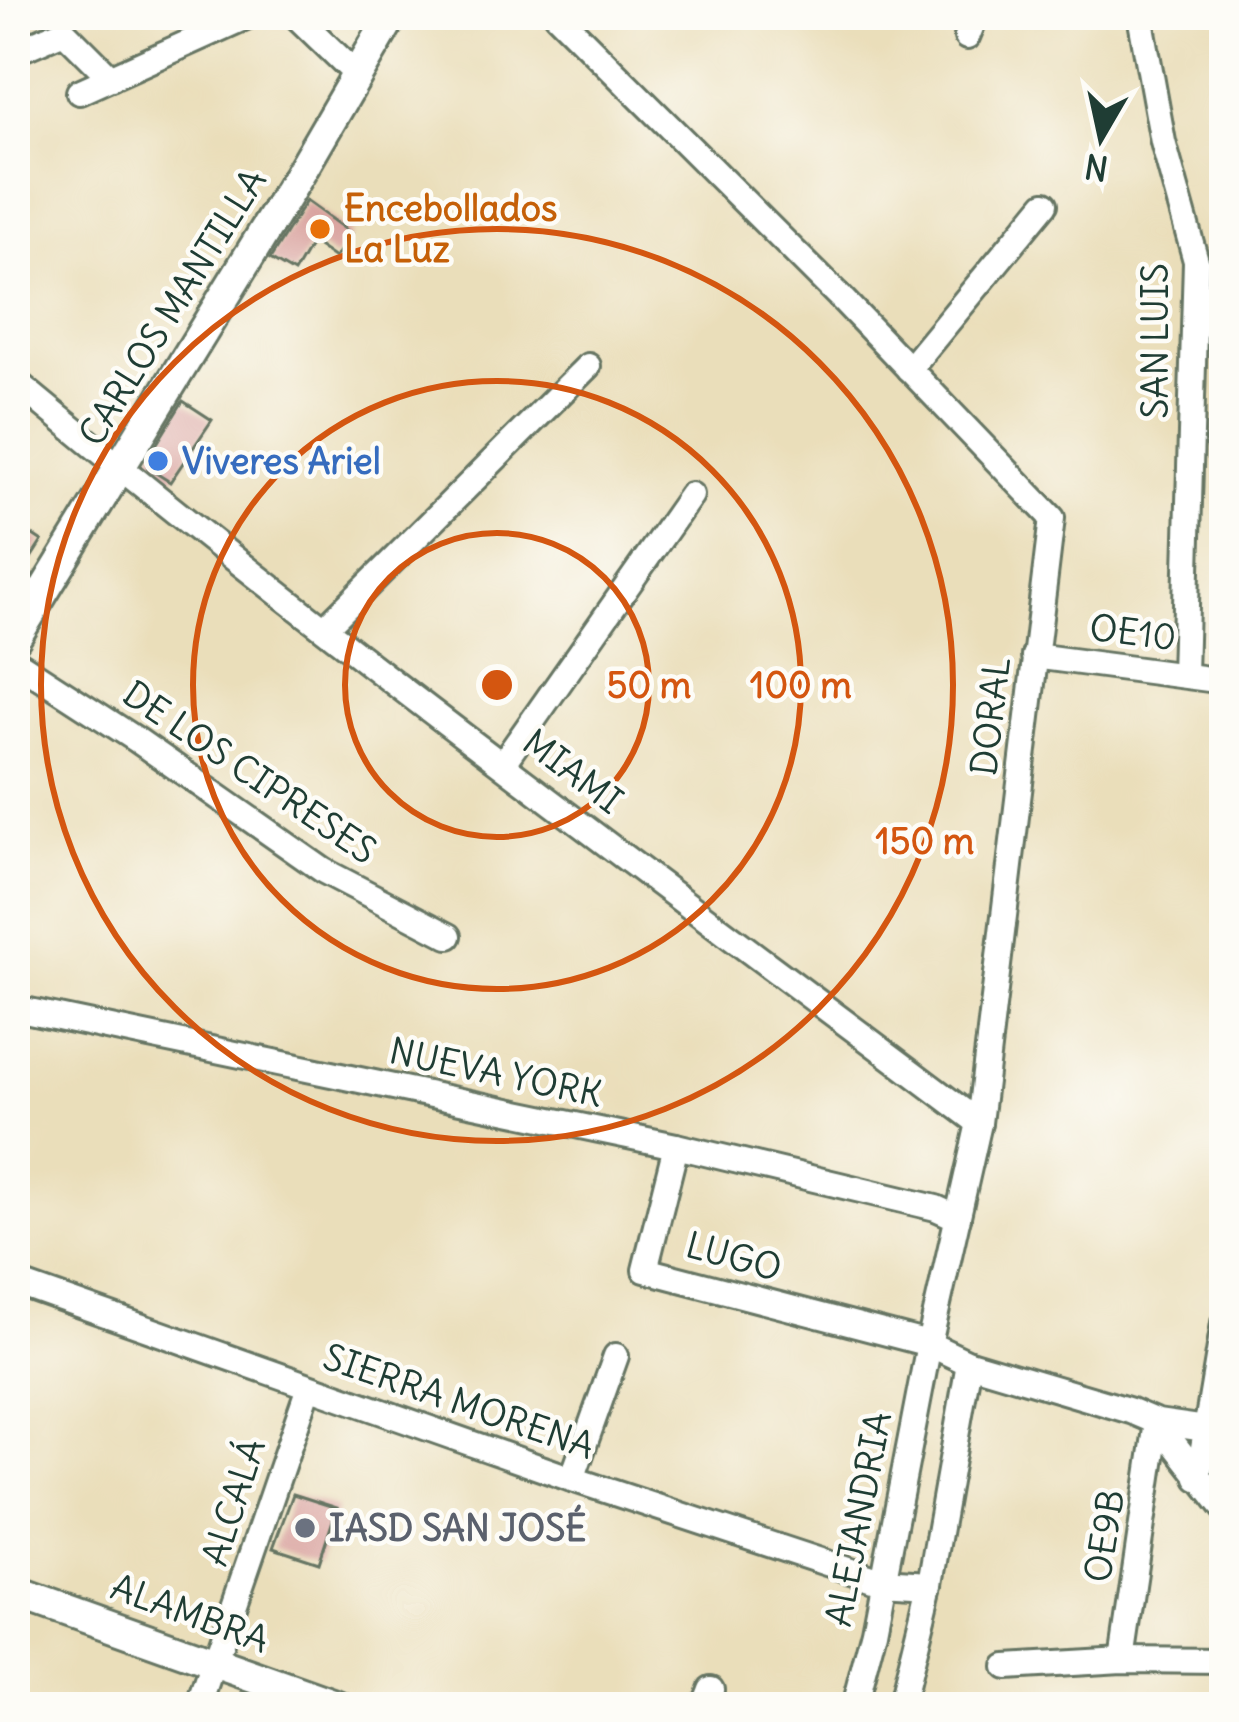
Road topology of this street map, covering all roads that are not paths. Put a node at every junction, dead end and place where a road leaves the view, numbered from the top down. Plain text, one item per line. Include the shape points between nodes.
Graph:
1 (250, 15) edge
2 (295, 15) edge
3 (392, 15) edge
4 (557, 15) edge
5 (1140, 15) edge
6 (15, 52) edge
7 (357, 75) junction
8 (110, 78) junction
9 (79, 92) dead end
10 (1046, 203) dead end
11 (588, 366) dead end
12 (909, 369) junction
13 (15, 381) edge
14 (119, 468) junction
15 (691, 495) dead end
16 (326, 627) junction
17 (15, 638) edge
18 (1034, 656) junction
19 (15, 661) edge
20 (1184, 674) junction
21 (1224, 681) edge
22 (503, 764) junction
23 (449, 936) dead end
24 (15, 1008) edge
25 (979, 1123) junction
26 (676, 1146) junction
27 (958, 1218) junction
28 (15, 1282) edge
29 (1224, 1323) edge
30 (929, 1344) junction
31 (616, 1356) dead end
32 (969, 1363) junction
33 (309, 1387) junction
34 (1157, 1422) junction
35 (1206, 1429) junction
36 (1198, 1478) junction
37 (572, 1479) junction
38 (1224, 1508) edge
39 (881, 1581) junction
40 (930, 1584) junction
41 (15, 1592) edge
42 (1122, 1660) junction
43 (1224, 1661) edge
44 (216, 1664) junction
45 (1006, 1667) dead end
46 (200, 1707) edge
47 (338, 1707) edge
48 (854, 1707) edge
49 (900, 1707) edge

1 - 8 street
2 - 7 street
3 - 7 street, CARLOS MANTILLA
4 - 12 street, DORAL
5 - 20 street, SAN LUIS via 1196,261
6 - 8 street via 64,32
7 - 14 street, CARLOS MANTILLA
8 - 9 street
10 - 12 street
11 - 16 street
12 - 18 street, DORAL via 1052,518
13 - 14 street, MIAMI
14 - 16 street, MIAMI
14 - 17 street, CARLOS MANTILLA
15 - 22 street
16 - 22 street, MIAMI
18 - 20 street, OE10
18 - 25 street, DORAL
19 - 23 street, DE LOS CIPRESES via 324,871
20 - 21 street, OE10
22 - 25 street, MIAMI
24 - 26 street, NUEVA YORK
25 - 27 street, DORAL
26 - 27 street, NUEVA YORK
26 - 30 street, LUGO via 645,1270
27 - 30 street, DORAL
28 - 33 street, SIERRA MORENA
29 - 35 street
30 - 32 street
30 - 39 street, ALEJANDRIA
31 - 37 street
32 - 34 street
32 - 40 street
33 - 37 street, SIERRA MORENA
33 - 44 street, ALCALÁ
34 - 35 street
34 - 36 street
34 - 42 street, OE9B
35 - 36 street
36 - 38 street
37 - 39 street, SIERRA MORENA
39 - 40 street, SIERRA MORENA
39 - 48 street, ALEJANDRIA
40 - 49 street
41 - 44 street, ALAMBRA
42 - 43 street
42 - 45 street
44 - 46 street, ALCALÁ
44 - 47 street, ALAMBRA

